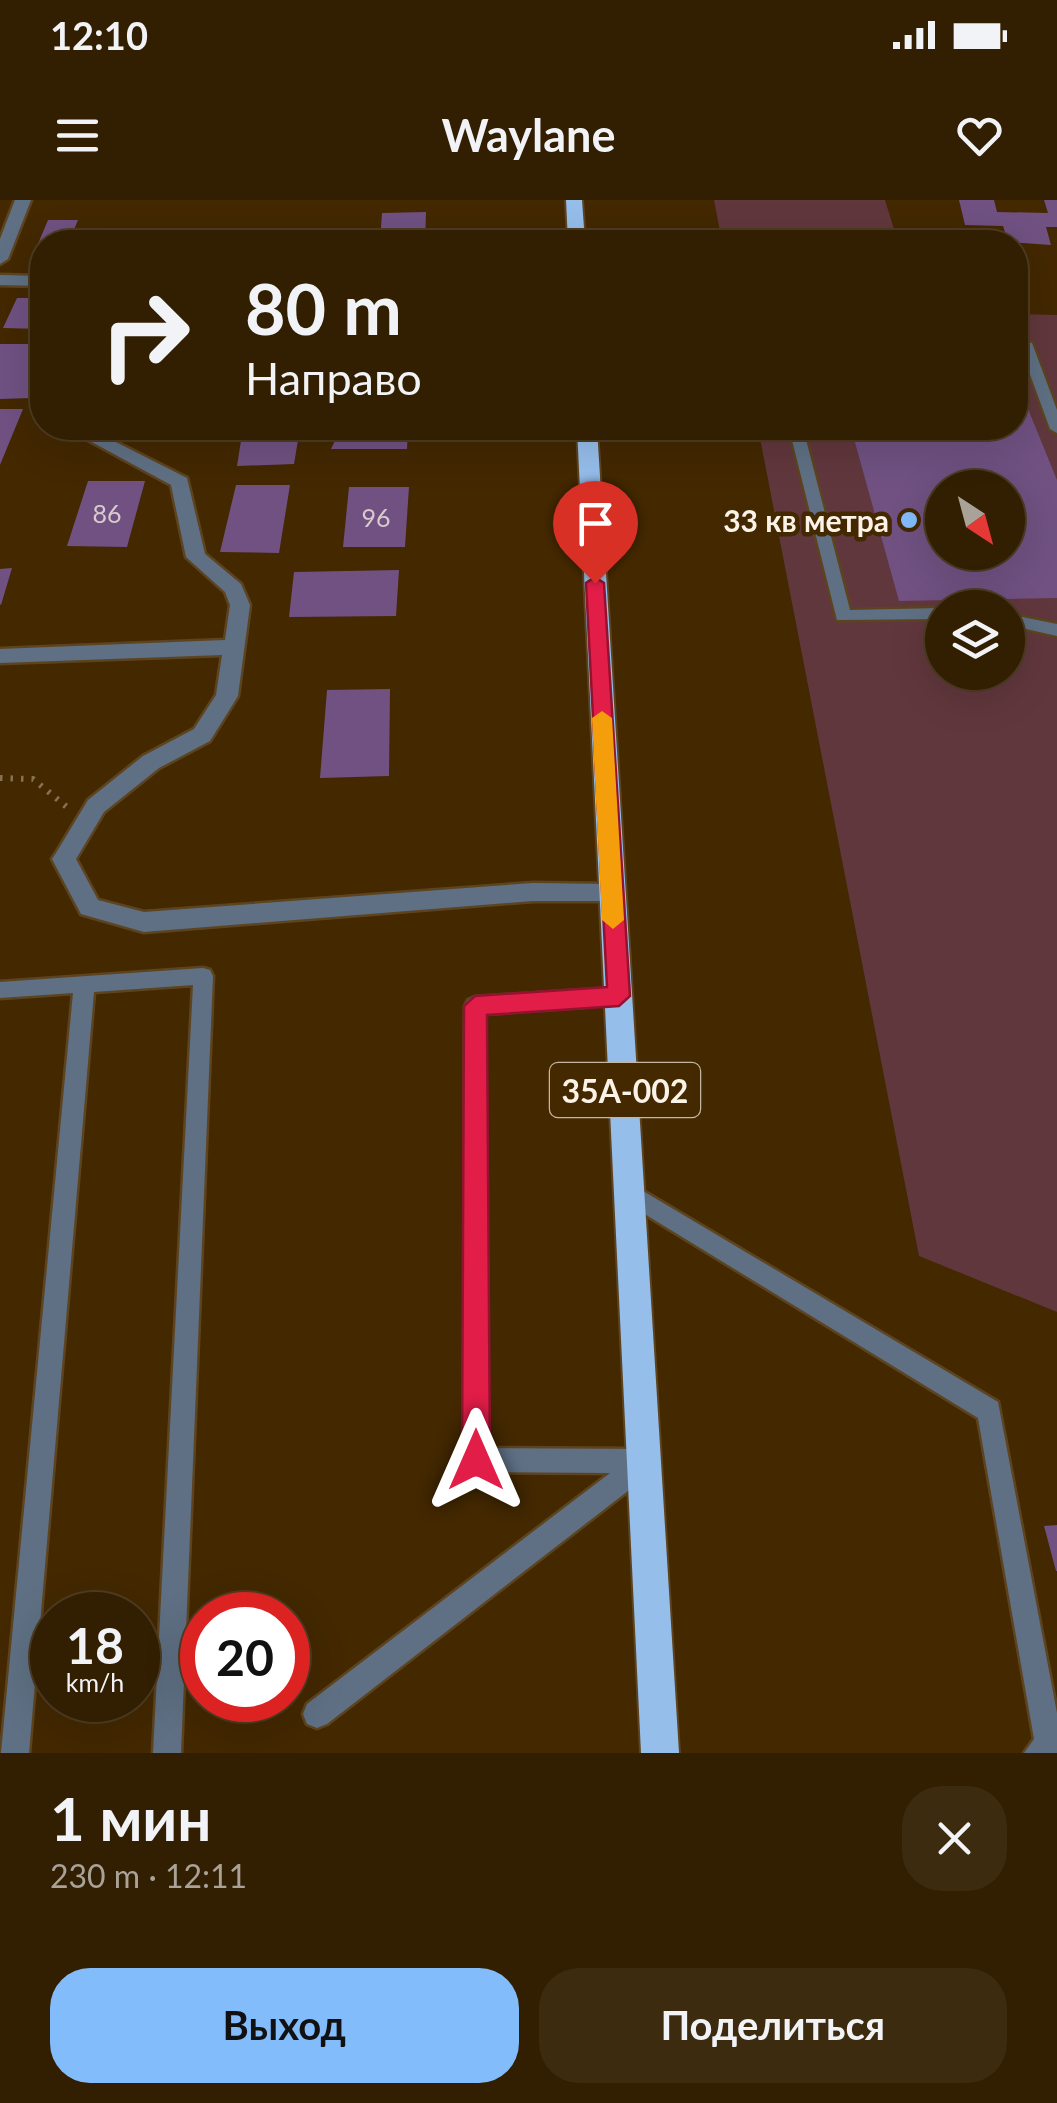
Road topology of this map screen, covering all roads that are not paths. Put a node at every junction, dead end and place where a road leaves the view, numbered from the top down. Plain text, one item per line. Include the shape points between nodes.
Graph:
1 (24, 200) edge
2 (574, 200) edge
3 (576, 230) edge
4 (0, 260) edge
5 (0, 280) edge
6 (30, 281) edge
7 (1028, 351) edge
8 (1057, 429) edge
9 (98, 440) edge
10 (587, 440) edge
11 (799, 440) edge
12 (925, 614) edge
13 (1025, 623) edge
14 (1057, 630) edge
15 (231, 647) junction
16 (0, 656) edge
17 (611, 894) junction
18 (84, 987) junction
19 (0, 990) edge
20 (619, 996) junction
21 (633, 1195) junction
22 (646, 1461) junction
23 (316, 1714) dead end
24 (1048, 1747) edge
25 (15, 1753) edge
26 (167, 1753) edge
27 (660, 1753) edge

1 - 4 street
2 - 3 highway
5 - 6 street
7 - 8 lane
9 - 15 street via 180,482 196,558 234,589 240,606
10 - 17 highway, 35А-002
11 - 12 lane via 843,616
13 - 14 lane
15 - 16 street
15 - 17 street via 227,696 202,735 151,762 96,806 64,859 90,907 144,922 533,892
17 - 20 highway, 35А-002
18 - 19 lane
18 - 25 lane
18 - 26 lane via 203,976
20 - 21 highway, 35А-002
20 - 22 lane via 475,1006 476,1460
21 - 22 highway, 35А-002
21 - 24 lane via 990,1411
22 - 23 lane
22 - 27 highway, 35А-002

